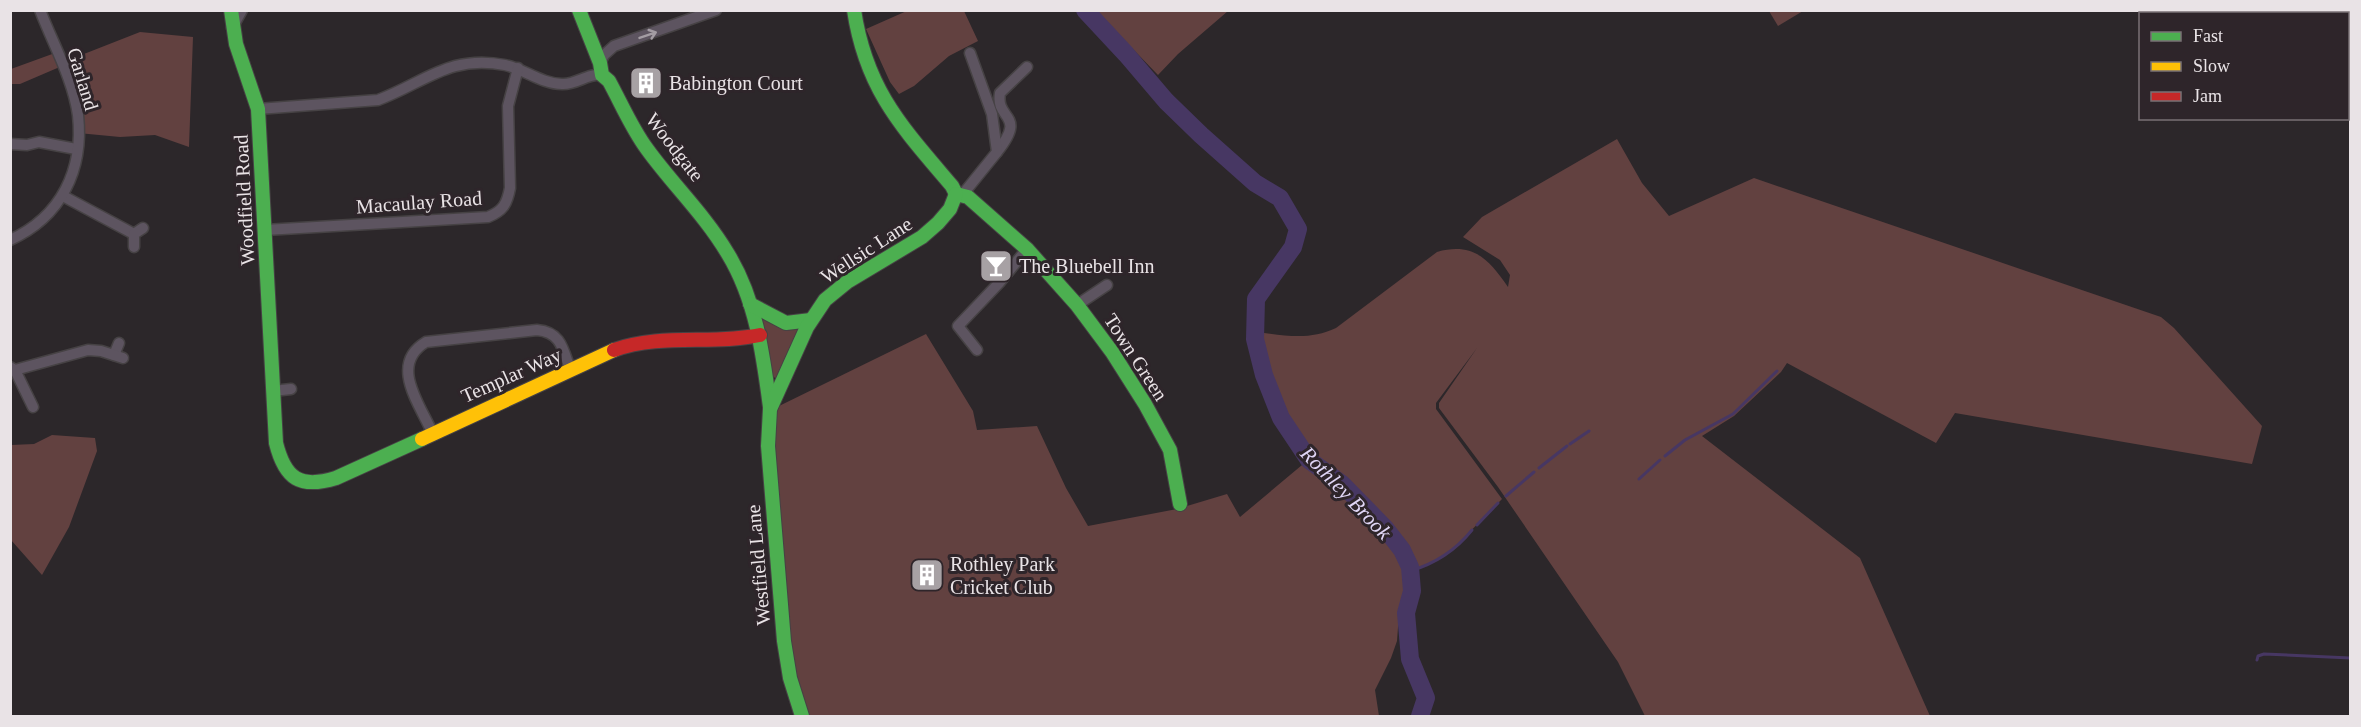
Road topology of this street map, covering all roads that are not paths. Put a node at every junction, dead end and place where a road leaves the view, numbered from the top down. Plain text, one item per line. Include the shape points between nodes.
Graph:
1 (40, 10) edge
2 (231, 10) edge
3 (242, 10) edge
4 (579, 10) edge
5 (717, 10) edge
6 (854, 10) edge
7 (232, 28) junction
8 (970, 53) dead end
9 (518, 68) junction
10 (1022, 68) dead end
11 (601, 69) junction
12 (258, 109) junction
13 (10, 144) edge
14 (76, 149) junction
15 (997, 152) junction
16 (959, 194) junction
17 (63, 196) junction
18 (265, 230) junction
19 (10, 240) edge
20 (134, 247) dead end
21 (1027, 249) junction
22 (1107, 285) dead end
23 (750, 304) junction
24 (1077, 305) junction
25 (811, 320) junction
26 (760, 335) junction
27 (119, 344) dead end
28 (977, 350) dead end
29 (13, 368) edge
30 (570, 369) junction
31 (291, 389) dead end
32 (273, 390) junction
33 (33, 407) dead end
34 (770, 408) junction
35 (432, 432) junction
36 (289, 475) joint
37 (1180, 504) dead end
38 (802, 717) edge

1 - 14 street, Garland via 78,114
2 - 7 street, Woodfield Road
3 - 7 street
4 - 11 street, Woodgate
11 -> 5 street via 604,55 614,46
6 - 16 street, Town Green via 861,51 871,76 896,117
7 - 12 street, Woodfield Road
8 - 15 street via 992,114
9 - 11 street via 559,84 570,84
9 - 12 street via 496,63 465,64 433,73 378,100
9 - 18 street, Macaulay Road via 508,105 510,188 508,201 499,213 488,218
10 - 15 street via 999,96 1011,128
11 - 23 street, Woodgate via 646,148 718,238
12 - 18 street, Woodfield Road
13 - 14 street via 39,142
14 - 17 street, Garland
15 - 16 street
16 - 21 street, Town Green
16 - 25 street, Wellsic Lane via 930,231 843,284
17 - 19 street, Garland via 40,222
17 - 20 street via 139,231
18 - 32 street, Woodfield Road
21 - 24 street, Town Green
21 - 28 street via 958,326
22 - 24 street
23 - 25 street via 786,323
23 - 26 street, Woodgate
24 - 37 street, Town Green via 1112,352 1170,450
25 - 34 street, Wellsic Lane
26 - 30 street, Templar Way via 634,345
26 - 34 street, Woodgate
27 - 29 street via 119,357 88,350
29 - 33 street
30 - 35 street, Templar Way
30 - 35 street via 556,336 548,331 426,342 416,348 407,368 408,379
31 - 32 street
32 - 36 street, Woodfield Road via 276,443 282,466
34 - 38 street, Westfield Lane via 768,435 783,630 789,672
35 - 36 street, Templar Way via 324,482 304,482

